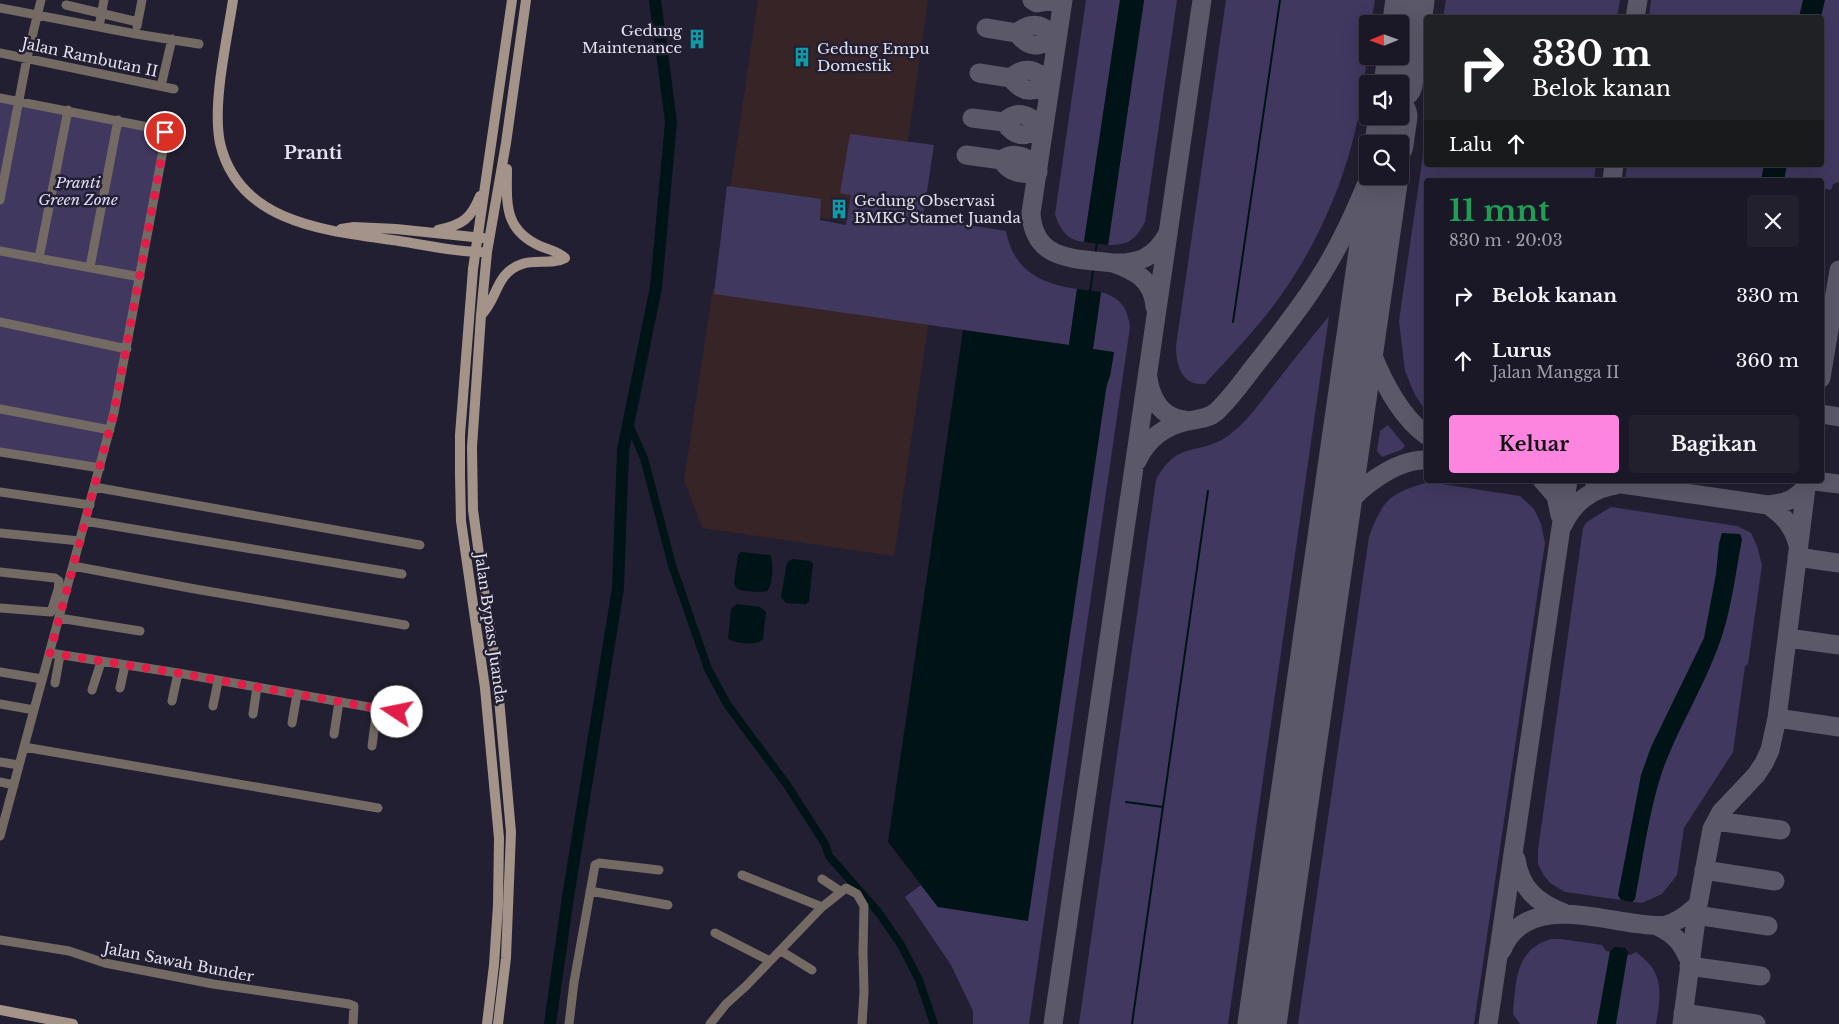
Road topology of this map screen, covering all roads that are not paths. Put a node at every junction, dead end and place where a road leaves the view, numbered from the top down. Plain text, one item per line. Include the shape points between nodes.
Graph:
1 (41, 0) edge
2 (104, 0) edge
3 (142, 0) edge
4 (233, 0) edge
5 (512, 0) edge
6 (526, 0) edge
7 (66, 2) edge
8 (0, 8) edge
9 (102, 13) junction
10 (38, 15) junction
11 (62, 20) junction
12 (138, 22) junction
13 (99, 27) junction
14 (136, 34) junction
15 (172, 39) junction
16 (199, 44) dead end
17 (0, 53) edge
18 (27, 58) junction
19 (161, 86) junction
20 (174, 89) dead end
21 (0, 98) edge
22 (19, 101) junction
23 (68, 110) junction
24 (118, 120) junction
25 (506, 142) junction
26 (486, 176) junction
27 (0, 200) edge
28 (334, 230) junction
29 (432, 232) junction
30 (478, 236) junction
31 (489, 240) junction
32 (0, 251) edge
33 (476, 252) junction
34 (487, 252) junction
35 (39, 258) junction
36 (90, 268) junction
37 (140, 277) junction
38 (481, 315) junction
39 (0, 322) edge
40 (127, 349) junction
41 (0, 409) edge
42 (110, 430) junction
43 (0, 452) edge
44 (100, 468) junction
45 (94, 487) junction
46 (0, 492) edge
47 (90, 505) junction
48 (85, 521) junction
49 (0, 533) edge
50 (80, 541) junction
51 (420, 545) dead end
52 (73, 566) junction
53 (0, 572) edge
54 (402, 574) dead end
55 (62, 591) junction
56 (59, 602) junction
57 (0, 608) edge
58 (59, 618) junction
59 (405, 625) dead end
60 (140, 630) dead end
61 (50, 653) junction
62 (60, 655) junction
63 (100, 662) junction
64 (125, 665) junction
65 (0, 672) edge
66 (178, 673) junction
67 (42, 679) junction
68 (218, 680) junction
69 (55, 683) dead end
70 (257, 687) junction
71 (120, 688) dead end
72 (92, 690) dead end
73 (297, 694) junction
74 (172, 701) dead end
75 (339, 702) junction
76 (0, 704) edge
77 (213, 706) dead end
78 (377, 708) junction
79 (34, 710) junction
80 (397, 712) dead end
81 (253, 714) dead end
82 (292, 723) dead end
83 (334, 734) dead end
84 (372, 746) dead end
85 (24, 747) junction
86 (0, 762) edge
87 (19, 765) junction
88 (0, 782) edge
89 (14, 785) junction
90 (378, 808) dead end
91 (0, 836) edge
92 (659, 870) dead end
93 (742, 875) dead end
94 (822, 878) dead end
95 (590, 891) junction
96 (840, 891) junction
97 (668, 905) dead end
98 (822, 907) junction
99 (496, 922) junction
100 (508, 922) junction
101 (715, 933) dead end
102 (0, 940) edge
103 (781, 951) junction
104 (770, 961) junction
105 (812, 970) dead end
106 (0, 1010) edge
107 (39, 1021) edge
108 (51, 1022) edge
109 (73, 1024) edge
110 (353, 1024) edge
111 (487, 1024) edge
112 (498, 1024) edge
113 (569, 1024) edge
114 (710, 1024) edge
115 (862, 1024) edge

1 - 10 street
2 - 9 street
3 - 12 street
4 - 28 main road via 218,106 220,143 226,161 234,176 265,208 300,223
5 - 26 main road
6 - 25 main road
7 - 9 street
7 - 11 street
8 - 10 street
9 - 12 street
9 - 13 street
10 - 11 street
10 - 18 street
11 - 13 street
12 - 14 street
13 - 14 street
14 - 15 street
15 - 16 street
15 - 19 street
17 - 18 street, Jalan Rambutan II
18 - 19 street, Jalan Rambutan II
18 - 22 street
19 - 20 street, Jalan Rambutan II
21 - 22 street
22 - 23 street
22 - 27 street
23 - 24 street
23 - 35 street
24 - 36 street
24 - 37 street via 163,130 166,134
25 - 31 main road, Jalan Bypass Juanda
25 - 38 main road via 507,204 511,220 532,241 565,258 527,262 515,267 500,281 490,306
26 - 29 main road via 477,204 467,219
26 - 30 main road, Jalan Bypass Juanda
28 - 29 main road via 354,227
28 - 33 main road
29 - 30 main road
30 - 31 main road
30 - 33 main road, Jalan Bypass Juanda
31 - 34 main road, Jalan Bypass Juanda
32 - 35 street
33 - 34 main road
33 - 99 main road, Jalan Bypass Juanda via 460,435 461,521 486,688 494,775 498,838
34 - 38 main road, Jalan Bypass Juanda
35 - 36 street
36 - 37 street
37 - 40 street
38 - 100 main road, Jalan Bypass Juanda via 472,447 473,510 496,666 508,784 511,832
39 - 40 street
40 - 42 street
41 - 42 street
42 - 44 street
43 - 44 street
44 - 45 street
45 - 47 street
45 - 51 street
46 - 47 street
47 - 48 street
48 - 50 street
48 - 54 street
49 - 50 street
50 - 52 street
52 - 55 street
52 - 59 street
53 - 55 street via 55,578
55 - 56 street
56 - 57 street via 49,613
56 - 58 street
58 - 60 street
58 - 61 street
61 - 62 street
61 - 67 street
62 - 63 street
62 - 69 street
63 - 64 street
63 - 72 street
64 - 66 street
64 - 71 street
65 - 67 street
66 - 68 street
66 - 74 street
67 - 79 street
68 - 70 street
68 - 77 street
70 - 73 street
70 - 81 street
73 - 75 street
73 - 82 street
75 - 78 street
75 - 83 street
76 - 79 street
78 - 80 street
78 - 84 street
79 - 85 street
85 - 87 street
85 - 90 street
86 - 87 street
87 - 89 street
88 - 89 street
89 - 91 street
92 - 95 street via 597,863
93 - 98 street
94 - 96 street
95 - 97 street
95 - 113 street
96 - 98 street
96 - 115 street via 846,888 852,891 864,906
98 - 103 street
99 - 100 main road
99 - 111 main road, Jalan Bypass Juanda
100 - 112 main road, Jalan Bypass Juanda
101 - 104 street
102 - 110 street, Jalan Sawah Bunder via 69,951 105,963 221,986 354,1006
103 - 104 street
103 - 105 street
104 - 114 street
106 - 107 main road
107 - 108 main road
108 - 109 main road

